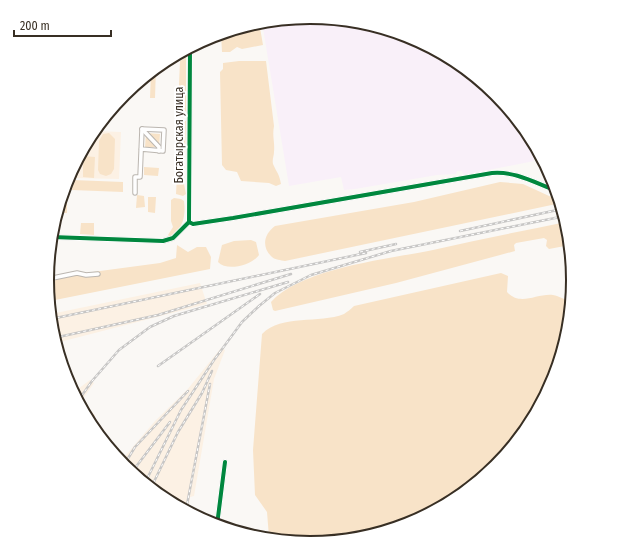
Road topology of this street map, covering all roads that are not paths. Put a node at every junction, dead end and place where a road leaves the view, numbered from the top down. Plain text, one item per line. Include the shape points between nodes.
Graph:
1 (190, 54) edge
2 (142, 129) junction
3 (141, 150) junction
4 (159, 150) junction
5 (549, 188) edge
6 (135, 193) dead end
7 (189, 222) junction
8 (58, 237) edge
9 (98, 274) dead end
10 (54, 278) edge
11 (225, 462) dead end
12 (218, 519) edge

1 - 7 street, Богатырская улица
2 - 3 street
2 - 4 street
2 - 4 street via 164,130 163,151
3 - 4 street
3 - 6 street via 140,177 135,177
5 - 7 street via 516,175 500,172 233,218 193,224
7 - 8 street via 173,238 163,241
9 - 10 street via 77,273
11 - 12 street

